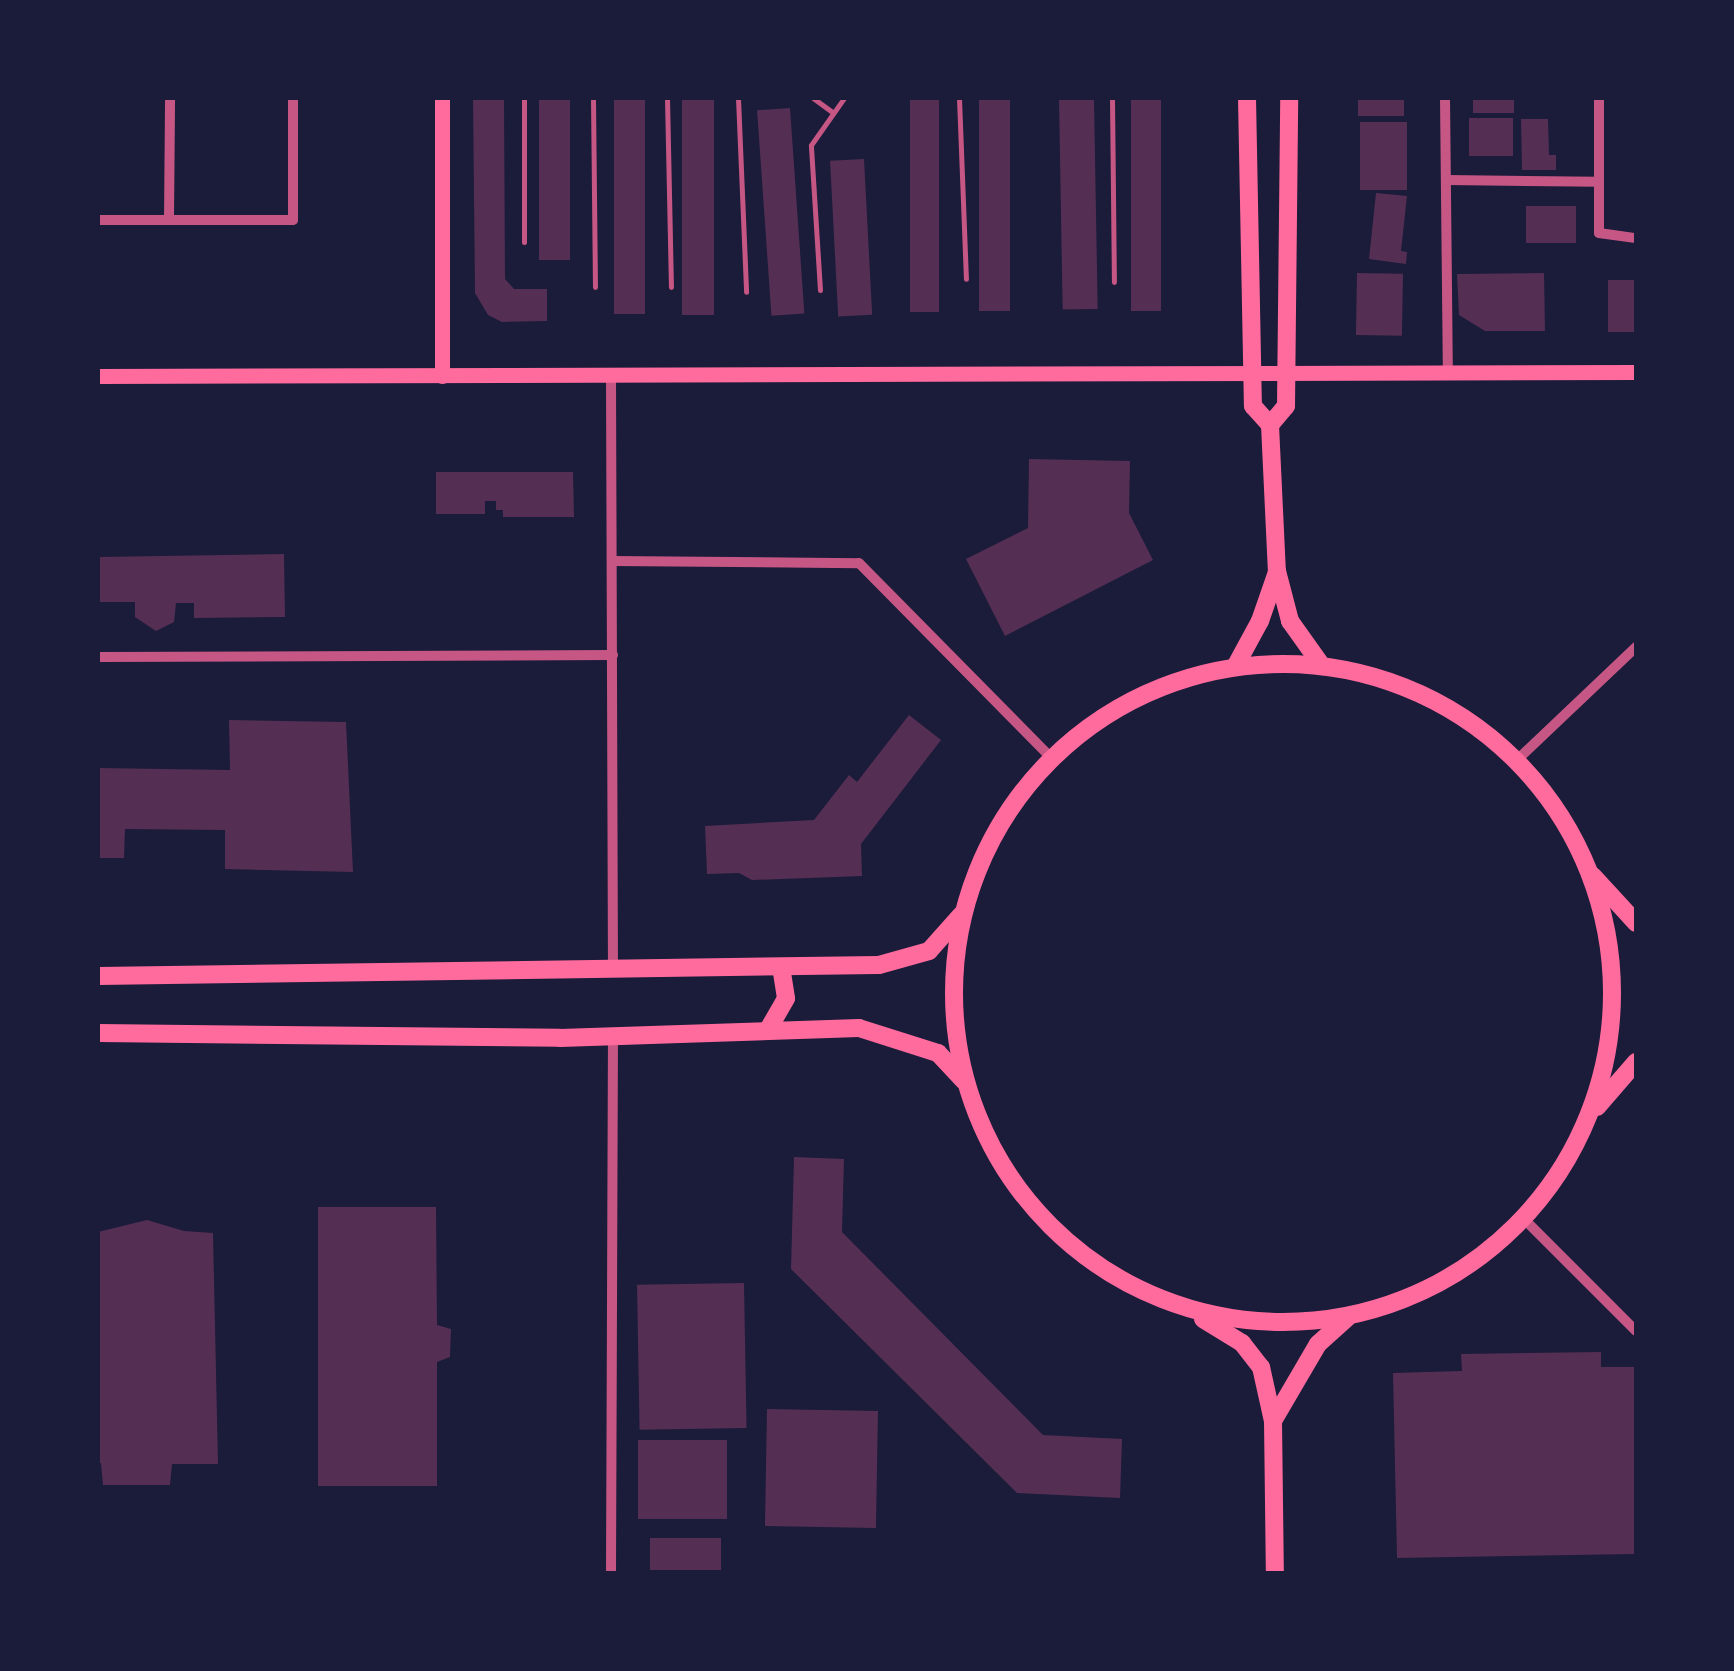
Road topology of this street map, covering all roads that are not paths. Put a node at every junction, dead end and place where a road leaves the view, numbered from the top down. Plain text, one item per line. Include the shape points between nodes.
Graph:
1 (170, 98) edge
2 (293, 98) edge
3 (442, 98) edge
4 (524, 98) edge
5 (594, 98) edge
6 (667, 98) edge
7 (738, 98) edge
8 (813, 98) edge
9 (844, 98) edge
10 (959, 98) edge
11 (1112, 98) edge
12 (1247, 98) edge
13 (1289, 98) edge
14 (1445, 98) edge
15 (1600, 98) edge
16 (832, 112) junction
17 (1446, 180) junction
18 (1599, 182) junction
19 (98, 220) edge
20 (170, 220) junction
21 (1636, 238) edge
22 (524, 242) dead end
23 (966, 280) dead end
24 (1114, 282) dead end
25 (594, 287) dead end
26 (671, 288) dead end
27 (820, 290) dead end
28 (746, 292) dead end
29 (1636, 372) edge
30 (1249, 373) junction
31 (1287, 373) junction
32 (1448, 373) junction
33 (611, 375) junction
34 (98, 376) edge
35 (442, 376) junction
36 (1270, 424) junction
37 (612, 561) junction
38 (1277, 571) junction
39 (1636, 647) edge
40 (612, 655) junction
41 (98, 657) edge
42 (1322, 666) junction
43 (1235, 667) junction
44 (1052, 759) junction
45 (1516, 761) junction
46 (1588, 870) junction
47 (965, 910) junction
48 (1636, 923) edge
49 (613, 966) junction
50 (780, 968) junction
51 (98, 976) edge
52 (768, 1028) junction
53 (98, 1034) edge
54 (613, 1037) junction
55 (1636, 1062) edge
56 (968, 1084) junction
57 (1590, 1114) junction
58 (1524, 1218) junction
59 (1158, 1297) junction
60 (1348, 1316) junction
61 (1636, 1331) edge
62 (1274, 1421) junction
63 (611, 1574) edge
64 (1275, 1574) edge

1 - 20 street
2 - 20 street via 293,220
3 - 35 main road
4 - 22 lane
5 - 25 lane
6 - 26 lane
7 - 28 lane
8 - 16 lane
9 - 16 lane
10 - 23 lane
11 - 24 lane
12 - 30 main road
13 - 31 main road
14 - 17 street
15 - 18 street
16 - 27 lane via 812,146
17 - 18 street
17 - 32 street
18 - 21 street via 1598,233
19 - 20 street
29 - 32 main road
30 - 31 main road
30 - 33 main road
30 - 36 main road via 1253,406
31 - 32 main road
31 - 36 main road via 1286,406
33 - 35 main road
33 - 37 street
34 - 35 main road
36 - 38 main road
37 - 40 street
37 - 44 street via 859,562
38 - 42 main road via 1290,621
38 - 43 main road
39 - 45 street
40 - 41 street
40 - 49 street
42 - 43 main road
42 - 45 main road via 1427,698
43 - 44 main road via 1136,698
44 - 47 main road via 998,829
45 - 46 main road via 1558,812
46 - 48 main road
46 - 57 main road via 1608,942 1612,992 1604,1067
47 - 50 main road via 929,952 879,964
47 - 56 main road via 955,998
49 - 50 main road
49 - 51 main road
50 - 52 main road via 786,998
52 - 54 main road
52 - 56 main road via 860,1028 938,1052
53 - 54 main road
54 - 63 street
55 - 57 main road
56 - 59 main road via 996,1152 1039,1212 1094,1262
57 - 58 main road via 1562,1170
58 - 60 main road via 1444,1281
58 - 61 street
59 - 60 main road via 1252,1321
59 - 62 main road via 1242,1343 1261,1367
60 - 62 main road via 1318,1344
62 - 64 main road

